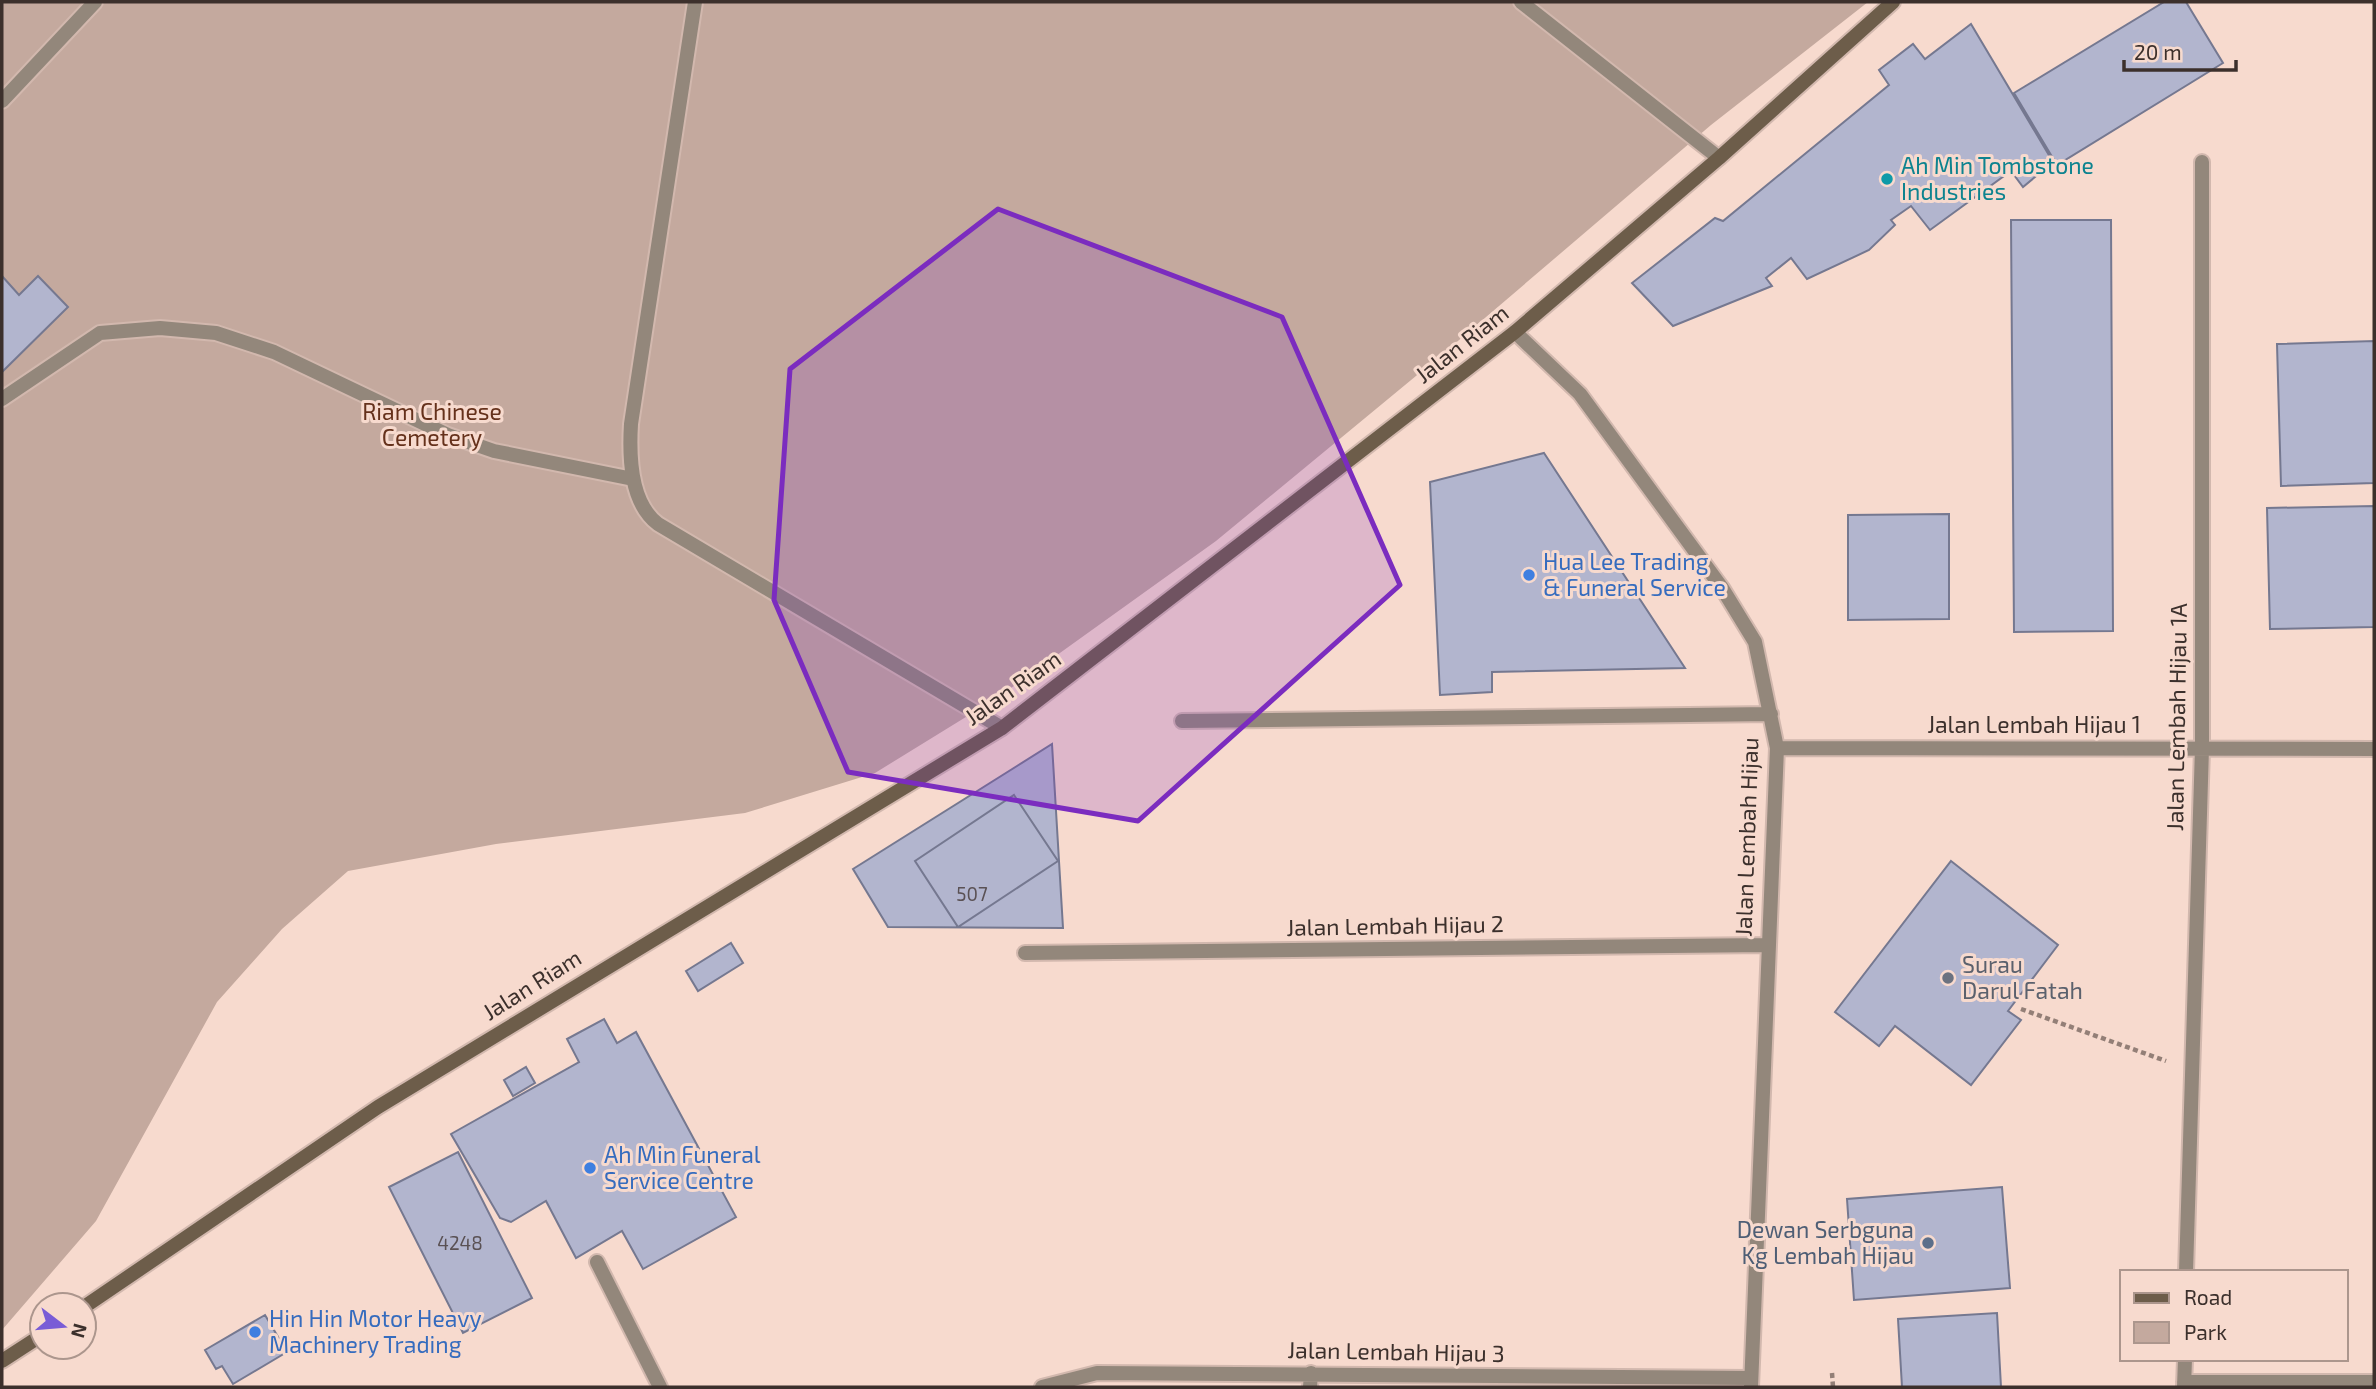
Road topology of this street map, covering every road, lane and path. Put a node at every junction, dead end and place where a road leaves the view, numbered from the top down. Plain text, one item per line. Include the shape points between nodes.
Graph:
1 (95, 2) edge
2 (695, 2) edge
3 (1521, 2) edge
4 (1893, 2) edge
5 (2, 101) edge
6 (1719, 158) junction
7 (2202, 162) dead end
8 (1515, 332) junction
9 (2, 399) edge
10 (633, 479) junction
11 (1771, 714) junction
12 (1182, 721) dead end
13 (1002, 728) junction
14 (1777, 748) junction
15 (2202, 748) junction
16 (2374, 750) edge
17 (1767, 945) junction
18 (1025, 953) dead end
19 (2021, 1009) dead end
20 (2190, 1069) junction
21 (597, 1262) dead end
22 (2186, 1270) edge
23 (98, 1297) edge
24 (28, 1344) edge
25 (2, 1361) edge
26 (2185, 1361) edge
27 (1832, 1373) dead end
28 (1310, 1380) edge
29 (2374, 1382) edge
30 (1751, 1383) edge
31 (2184, 1384) edge
32 (660, 1387) edge
33 (1042, 1387) edge
34 (1833, 1387) edge

1 - 5 street
2 - 10 street via 631,424
3 - 6 street
4 - 6 main road, Jalan Riam
6 - 8 main road, Jalan Riam
7 - 15 street, Jalan Lembah Hijau 1A
8 - 11 street, Jalan Lembah Hijau via 1580,394 1722,588 1755,642
8 - 13 main road, Jalan Riam
9 - 10 street via 100,333 160,328 216,333 274,352 448,435 494,451
10 - 13 street via 644,509 659,524
11 - 12 street
11 - 14 street, Jalan Lembah Hijau
13 - 23 main road, Jalan Riam via 388,1100
14 - 15 street, Jalan Lembah Hijau 1
14 - 17 street, Jalan Lembah Hijau
15 - 16 street, Jalan Lembah Hijau 1
15 - 20 street, Jalan Lembah Hijau 1A
17 - 18 street, Jalan Lembah Hijau 2
17 - 30 street, Jalan Lembah Hijau
19 - 20 path
20 - 22 street, Jalan Lembah Hijau 1A
21 - 32 street
24 - 25 main road
26 - 31 street
27 - 34 path
28 - 30 street, Jalan Lembah Hijau 3
28 - 33 street, Jalan Lembah Hijau 3 via 1097,1373
29 - 31 street

